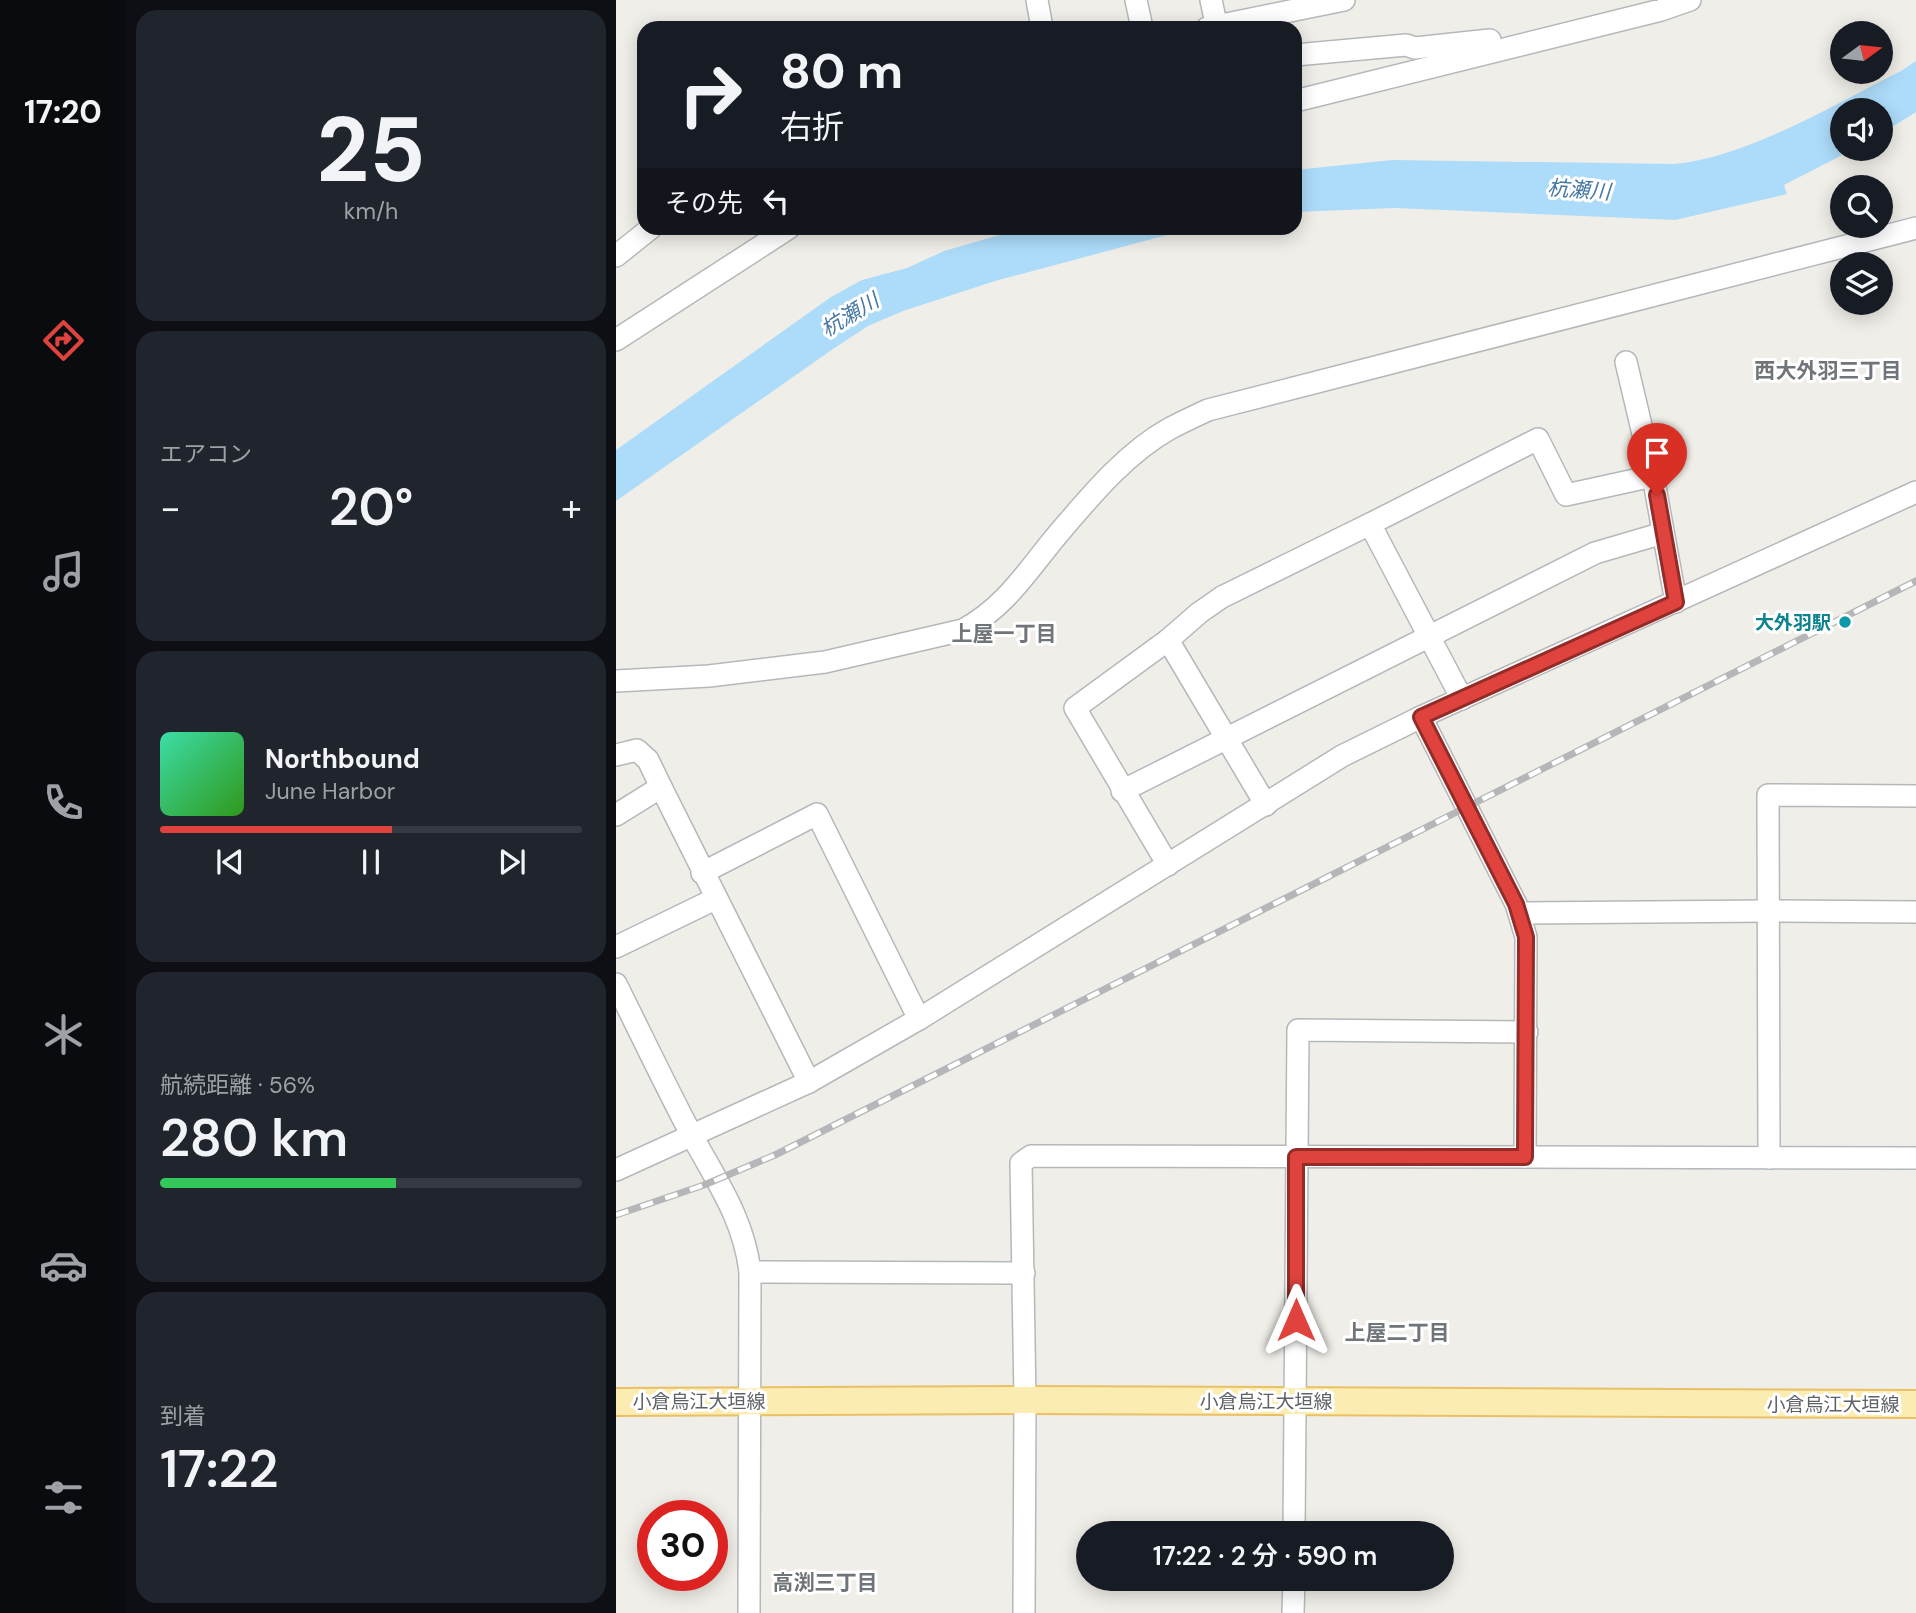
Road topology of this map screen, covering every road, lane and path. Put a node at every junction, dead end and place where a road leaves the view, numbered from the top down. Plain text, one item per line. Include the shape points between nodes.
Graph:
1 (1037, 0) edge
2 (1136, 0) edge
3 (1211, 0) edge
4 (1343, 0) edge
5 (1690, 0) edge
6 (1041, 21) edge
7 (1140, 21) edge
8 (1213, 21) edge
9 (1243, 21) edge
10 (1523, 43) junction
11 (1302, 54) edge
12 (1302, 99) edge
13 (1916, 228) edge
14 (642, 235) edge
15 (778, 235) edge
16 (616, 256) edge
17 (616, 340) edge
18 (1626, 362) dead end
19 (1653, 476) junction
20 (1916, 492) edge
21 (1370, 524) junction
22 (1663, 533) junction
23 (1676, 602) junction
24 (1430, 637) junction
25 (1168, 640) junction
26 (616, 681) edge
27 (1462, 699) junction
28 (1421, 717) junction
29 (1227, 739) junction
30 (616, 755) edge
31 (660, 787) junction
32 (1122, 791) junction
33 (1916, 796) edge
34 (1266, 805) junction
35 (616, 815) edge
36 (1168, 865) junction
37 (702, 873) junction
38 (715, 899) junction
39 (1769, 911) junction
40 (1916, 912) edge
41 (1519, 913) junction
42 (616, 947) edge
43 (616, 984) edge
44 (919, 1019) junction
45 (1527, 1032) junction
46 (809, 1082) junction
47 (692, 1135) junction
48 (1296, 1157) junction
49 (1525, 1157) junction
50 (1769, 1158) junction
51 (1916, 1158) edge
52 (616, 1170) edge
53 (750, 1272) junction
54 (1024, 1273) junction
55 (1025, 1400) junction
56 (749, 1401) junction
57 (616, 1402) edge
58 (1296, 1402) junction
59 (1916, 1404) edge
60 (1294, 1521) edge
61 (1294, 1591) edge
62 (748, 1613) edge
63 (1024, 1613) edge
64 (1293, 1613) edge

1 - 6 street
2 - 7 street
3 - 8 street
4 - 9 street
5 - 10 street
10 - 11 street via 1508,38
10 - 12 street
13 - 26 street via 1208,410 1168,430 1116,469 1003,602 963,630 825,662 709,677
14 - 16 street
15 - 17 street
18 - 19 street
19 - 21 street via 1566,495 1538,439
19 - 22 street
20 - 23 street
21 - 24 street
21 - 25 street via 1222,597
22 - 23 street
22 - 24 street via 1595,553
23 - 27 street
24 - 27 street
24 - 29 street
25 - 29 street
25 - 32 street via 1075,709
27 - 28 street
28 - 34 street via 1342,756
28 - 41 street
29 - 32 street
29 - 34 street
30 - 31 street via 637,750 648,760
31 - 35 street
31 - 37 street
32 - 36 street
33 - 39 street via 1768,795
34 - 36 street
36 - 44 street
37 - 38 street
37 - 44 street via 817,814
38 - 42 street
38 - 46 street
39 - 40 street
39 - 41 street
39 - 50 street
41 - 45 street via 1526,937
43 - 47 street
44 - 46 street
45 - 48 street via 1298,1030
45 - 49 street
46 - 47 street
47 - 52 street
47 - 53 street via 741,1229
48 - 49 street
48 - 54 street via 1031,1156 1021,1163
48 - 58 street
49 - 50 street
50 - 51 street
53 - 54 street
53 - 56 street
54 - 55 street
55 - 56 main road, 小倉烏江大垣線
55 - 58 main road, 小倉烏江大垣線
55 - 63 street
56 - 57 main road, 小倉烏江大垣線
56 - 62 street
58 - 59 main road, 小倉烏江大垣線
58 - 60 street
61 - 64 street

